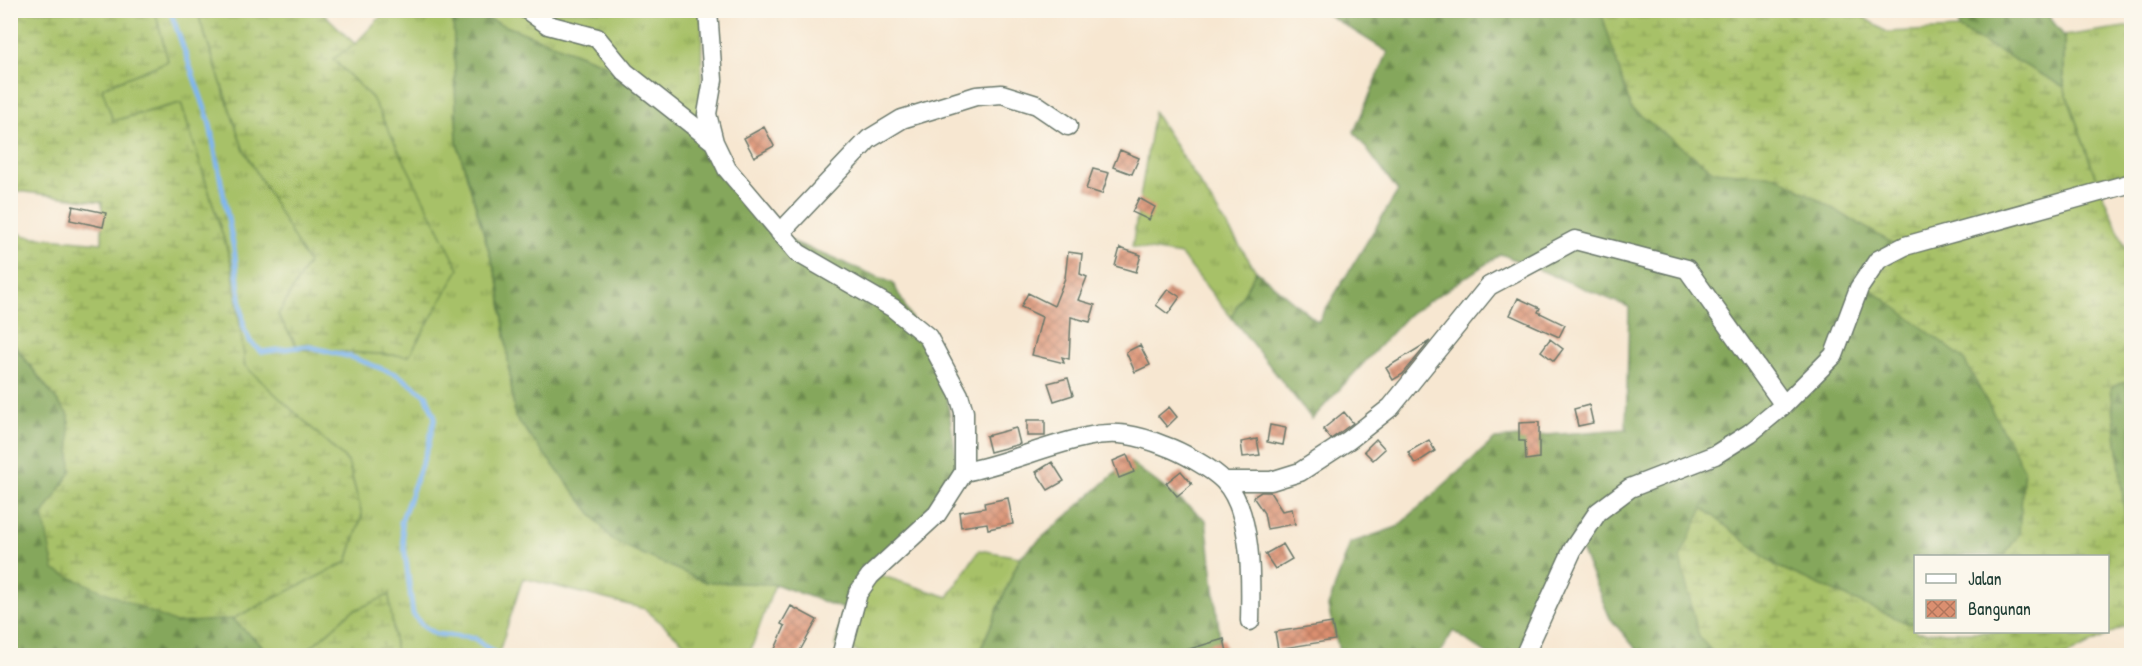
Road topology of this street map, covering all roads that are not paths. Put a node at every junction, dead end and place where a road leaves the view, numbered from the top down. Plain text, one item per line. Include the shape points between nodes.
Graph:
1 (527, 10) edge
2 (708, 10) edge
3 (1068, 126) dead end
4 (714, 142) junction
5 (2132, 183) edge
6 (780, 233) junction
7 (1784, 405) junction
8 (963, 472) junction
9 (1224, 481) junction
10 (1250, 621) dead end
11 (841, 656) edge
12 (1524, 656) edge

1 - 4 street via 548,25 597,38 625,72
2 - 4 street via 712,80 707,114
3 - 6 street via 1037,105 1002,94 976,96 911,116 869,139
4 - 6 street via 727,169
5 - 7 street via 1905,246 1878,260 1859,288 1834,355
6 - 8 street via 798,253 893,308 928,337 964,412
7 - 9 street via 1687,269 1575,240 1489,286 1391,407 1349,440 1300,472 1271,481
7 - 12 street via 1715,455 1630,488 1598,512 1573,549
8 - 9 street via 996,466 1086,437 1119,433 1174,449
8 - 11 street via 937,514 870,576 858,593
9 - 10 street via 1240,510 1252,563

